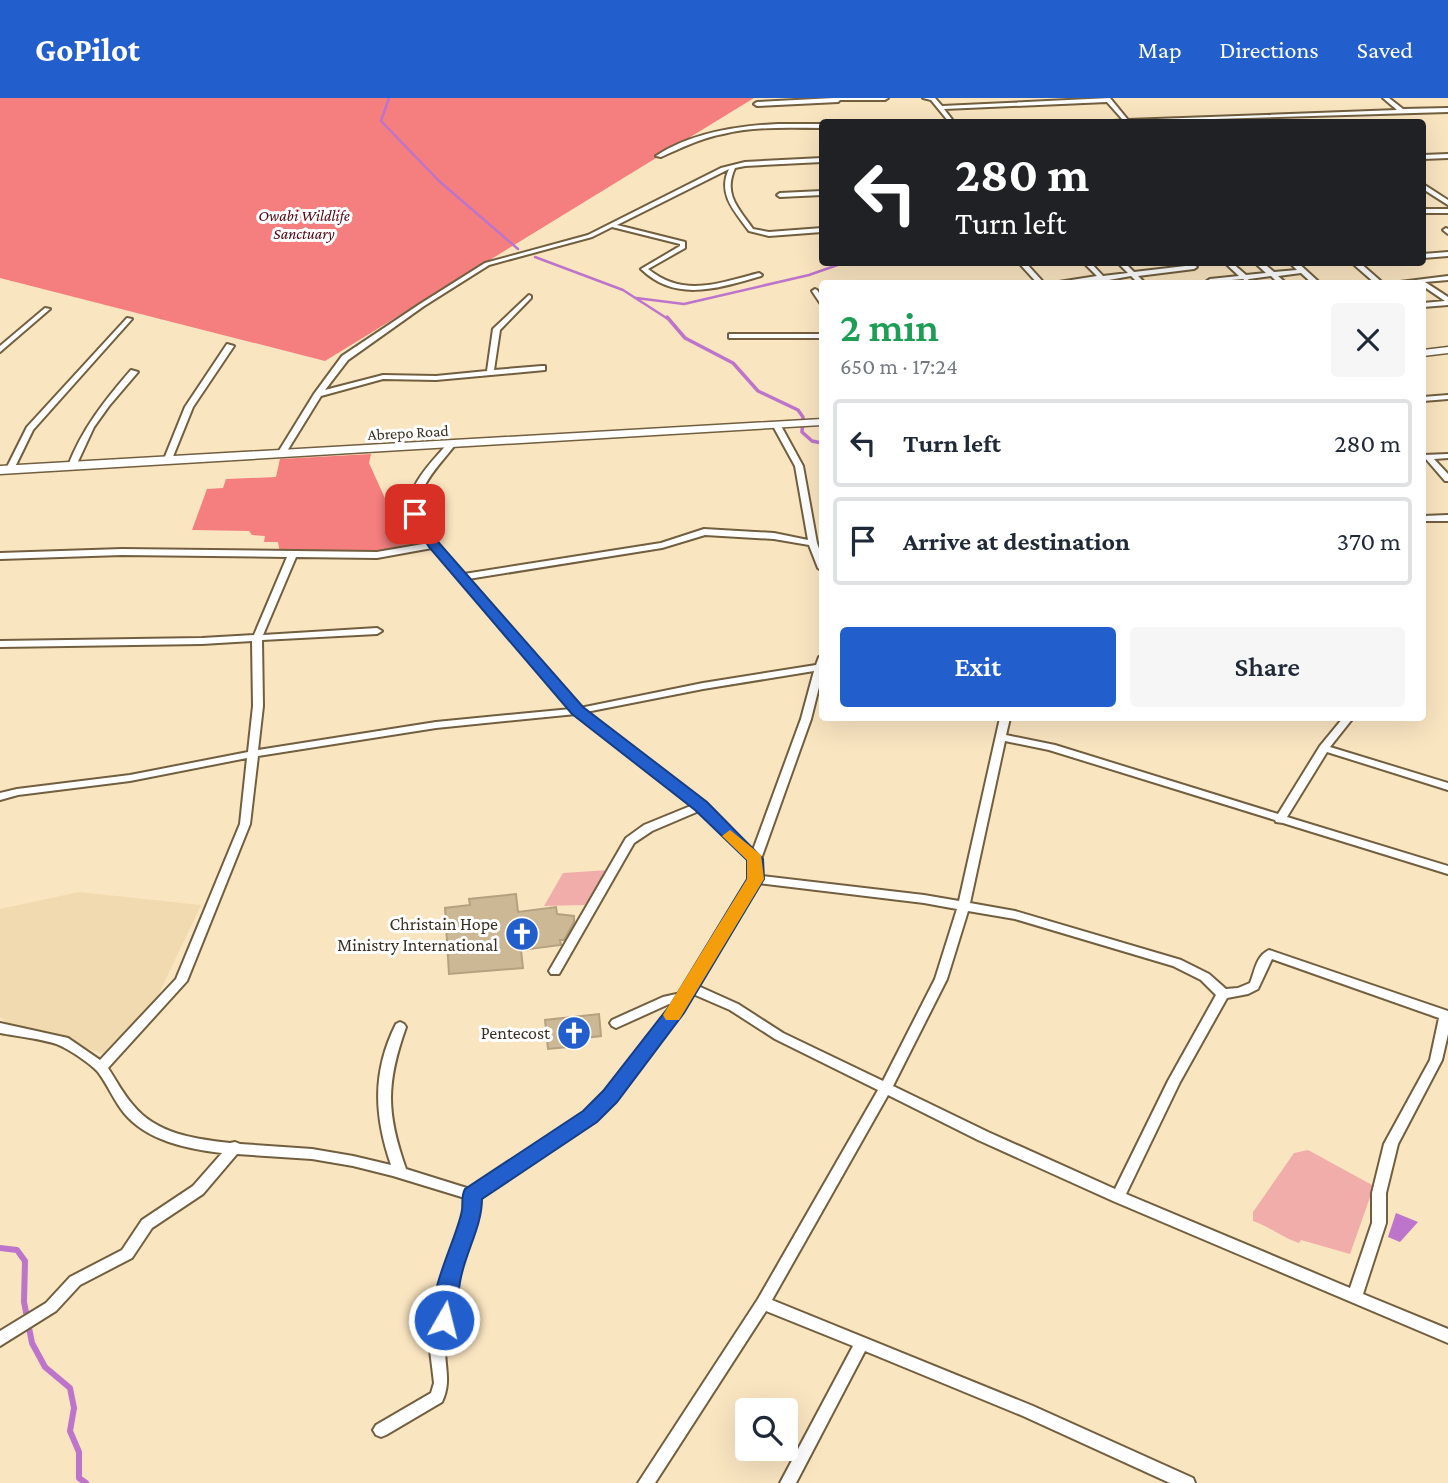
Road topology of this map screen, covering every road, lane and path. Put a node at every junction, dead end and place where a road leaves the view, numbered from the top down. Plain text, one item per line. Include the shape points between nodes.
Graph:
1 (885, 98) edge
2 (926, 98) edge
3 (933, 98) edge
4 (1386, 98) edge
5 (837, 99) edge
6 (1107, 99) edge
7 (1018, 101) edge
8 (757, 104) dead end
9 (941, 108) junction
10 (1448, 110) edge
11 (1402, 111) junction
12 (1364, 112) junction
13 (949, 119) edge
14 (1124, 119) edge
15 (1212, 119) edge
16 (1359, 119) edge
17 (819, 126) edge
18 (660, 156) dead end
19 (1448, 156) edge
20 (1426, 157) edge
21 (819, 160) edge
22 (733, 167) junction
23 (1426, 188) edge
24 (819, 193) edge
25 (780, 195) dead end
26 (1448, 203) edge
27 (1426, 211) edge
28 (1448, 211) edge
29 (610, 225) junction
30 (819, 230) edge
31 (1448, 254) edge
32 (1426, 256) edge
33 (1025, 266) edge
34 (1090, 266) edge
35 (1124, 266) edge
36 (1184, 266) edge
37 (1192, 266) edge
38 (1231, 266) edge
39 (1262, 266) edge
40 (1297, 266) edge
41 (1359, 266) edge
42 (1303, 271) junction
43 (1132, 274) junction
44 (1272, 274) junction
45 (759, 275) dead end
46 (1244, 278) junction
47 (1448, 278) edge
48 (1038, 280) edge
49 (1103, 280) edge
50 (1108, 280) edge
51 (1139, 280) edge
52 (1209, 280) edge
53 (1228, 280) edge
54 (1279, 280) edge
55 (1313, 280) edge
56 (1376, 280) edge
57 (1426, 280) edge
58 (1426, 286) edge
59 (815, 291) dead end
60 (529, 297) dead end
61 (819, 297) edge
62 (1448, 301) edge
63 (1426, 305) edge
64 (47, 309) dead end
65 (128, 319) dead end
66 (732, 336) dead end
67 (819, 337) edge
68 (230, 346) dead end
69 (0, 350) edge
70 (1448, 350) edge
71 (1426, 354) edge
72 (542, 368) dead end
73 (134, 372) dead end
74 (490, 373) junction
75 (318, 394) junction
76 (1448, 397) edge
77 (1426, 399) edge
78 (819, 422) edge
79 (777, 426) junction
80 (452, 445) junction
81 (281, 454) junction
82 (1448, 456) edge
83 (1426, 457) edge
84 (1426, 458) edge
85 (168, 459) junction
86 (72, 466) junction
87 (5, 469) edge
88 (1448, 479) edge
89 (1448, 518) edge
90 (1426, 519) edge
91 (433, 545) junction
92 (817, 547) edge
93 (0, 556) edge
94 (292, 556) junction
95 (461, 577) junction
96 (377, 631) dead end
97 (257, 639) junction
98 (0, 644) edge
99 (819, 666) edge
100 (819, 674) edge
101 (578, 710) junction
102 (1005, 721) edge
103 (1346, 721) edge
104 (1003, 737) junction
105 (1324, 748) junction
106 (253, 754) junction
107 (1448, 787) edge
108 (0, 790) edge
109 (17, 792) junction
110 (0, 797) edge
111 (701, 806) junction
112 (1280, 820) junction
113 (755, 859) junction
114 (1448, 870) edge
115 (755, 879) junction
116 (964, 905) junction
117 (555, 971) dead end
118 (687, 992) junction
119 (1223, 994) junction
120 (1447, 1016) edge
121 (616, 1023) dead end
122 (400, 1027) dead end
123 (0, 1028) edge
124 (101, 1067) junction
125 (887, 1086) junction
126 (235, 1147) junction
127 (400, 1171) junction
128 (472, 1195) junction
129 (1118, 1198) junction
130 (1355, 1296) junction
131 (763, 1303) junction
132 (1448, 1336) edge
133 (0, 1339) edge
134 (861, 1345) junction
135 (381, 1430) dead end
136 (646, 1483) edge
137 (788, 1483) edge
138 (1187, 1483) edge

1 - 5 street
2 - 3 street
3 - 9 street
4 - 11 street
5 - 8 street
6 - 7 street
6 - 14 street
7 - 9 street
9 - 13 street
10 - 11 street
11 - 12 street
12 - 15 street
12 - 16 street
17 - 18 street via 734,127 695,138
19 - 20 street
21 - 22 street
22 - 29 street
22 - 30 street via 725,179 727,197 751,230 769,234
23 - 26 street
24 - 25 street
27 - 28 street
29 - 45 street via 683,243 644,269 674,287 700,289
29 - 75 street via 590,236 512,256 472,273 354,352
31 - 32 street
33 - 48 street
34 - 49 street
35 - 43 street
36 - 43 street
37 - 52 street
38 - 46 street
39 - 44 street
40 - 42 street
41 - 56 street
42 - 44 street
42 - 55 street
43 - 50 street
43 - 51 street
44 - 46 street
44 - 54 street
46 - 53 street
47 - 57 street
58 - 62 street
59 - 61 street
60 - 74 street via 497,329
62 - 63 street
64 - 69 street
65 - 87 street via 30,429
66 - 67 street
68 - 85 street via 189,407
70 - 71 main road
72 - 74 street
73 - 86 street via 97,414 80,441
74 - 75 street via 383,377
75 - 81 street
76 - 77 street
78 - 79 main road, Abrepo Road
79 - 80 main road, Abrepo Road
79 - 92 street via 799,466
80 - 81 main road, Abrepo Road
80 - 91 street via 422,481 415,501 415,514
81 - 85 main road, Abrepo Road
82 - 83 street
84 - 88 street
85 - 86 main road, Abrepo Road
86 - 87 main road, Abrepo Road
89 - 90 street
91 - 94 street via 377,555
91 - 95 street
92 - 95 street via 774,536 704,532 662,545
93 - 94 street via 122,552
94 - 97 street
95 - 101 street
96 - 97 street
97 - 98 street
97 - 106 street
99 - 101 street
100 - 113 street
101 - 106 street via 436,725
101 - 111 street
102 - 104 street
103 - 105 street
104 - 112 street via 1051,747
104 - 116 street
105 - 107 street
105 - 112 street
106 - 109 street via 130,778
106 - 124 street via 245,824 181,981
108 - 109 street
109 - 110 street
111 - 113 street
111 - 117 street via 648,828 630,841
112 - 114 street
113 - 115 street
115 - 116 street
115 - 118 street
116 - 119 street via 1015,915 1166,960 1205,976
116 - 125 street via 942,979
118 - 121 street
118 - 125 street via 734,1007 779,1036
118 - 128 street via 590,1116
119 - 120 street via 1245,993 1256,985 1269,954
119 - 129 street via 1174,1081
120 - 130 street via 1436,1060 1391,1143 1379,1193 1379,1223
122 - 127 street via 384,1070 382,1108
123 - 124 street via 64,1041
124 - 126 street via 124,1105 148,1127 182,1142
125 - 129 street
125 - 131 street
126 - 127 street via 313,1154
126 - 133 street via 198,1190 147,1224 127,1254 75,1281 40,1314
127 - 128 street
128 - 135 street via 472,1211 450,1275 438,1350 441,1383 437,1397
129 - 130 street
130 - 132 street
131 - 134 street
131 - 136 street
134 - 137 street
134 - 138 street via 1028,1411

